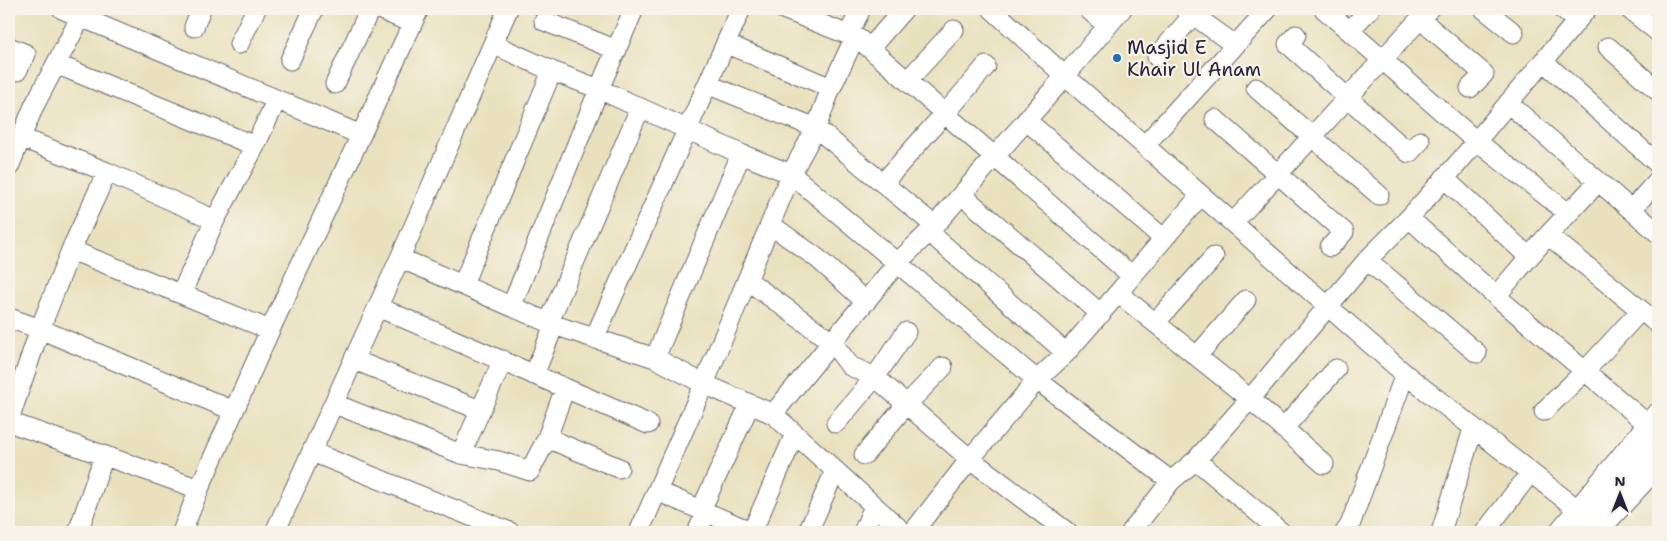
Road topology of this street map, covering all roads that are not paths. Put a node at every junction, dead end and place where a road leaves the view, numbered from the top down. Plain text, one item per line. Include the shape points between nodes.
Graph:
1 (62, 9) edge
2 (201, 9) edge
3 (256, 9) edge
4 (314, 9) edge
5 (370, 9) edge
6 (379, 9) edge
7 (508, 9) edge
8 (634, 9) edge
9 (741, 9) edge
10 (862, 9) edge
11 (904, 9) edge
12 (992, 9) edge
13 (1088, 9) edge
14 (1122, 9) edge
15 (1268, 9) edge
16 (1324, 9) edge
17 (1370, 9) edge
18 (1484, 9) edge
19 (1562, 9) edge
20 (1629, 9) edge
21 (789, 10) edge
22 (1192, 11) edge
23 (83, 13) edge
24 (1424, 14) edge
25 (1582, 15) edge
26 (415, 16) edge
27 (544, 21) dead end
28 (1107, 26) junction
29 (194, 27) dead end
30 (954, 30) dead end
31 (1349, 31) junction
32 (1658, 32) edge
33 (1514, 33) dead end
34 (1296, 36) dead end
35 (857, 40) junction
36 (239, 44) dead end
37 (493, 44) junction
38 (727, 44) junction
39 (1235, 45) junction
40 (1608, 46) dead end
41 (9, 47) edge
42 (617, 50) junction
43 (1157, 57) dead end
44 (290, 60) dead end
45 (1383, 60) junction
46 (1543, 61) junction
47 (56, 64) junction
48 (986, 66) dead end
49 (17, 72) dead end
50 (552, 72) junction
51 (1065, 76) junction
52 (907, 81) junction
53 (336, 84) dead end
54 (708, 85) junction
55 (831, 88) junction
56 (1256, 88) dead end
57 (1470, 88) dead end
58 (598, 89) junction
59 (1658, 92) edge
60 (1348, 98) junction
61 (276, 101) junction
62 (1508, 103) junction
63 (640, 108) junction
64 (944, 114) junction
65 (1216, 119) dead end
66 (1027, 120) junction
67 (686, 128) junction
68 (816, 128) junction
69 (361, 135) junction
70 (1312, 137) junction
71 (22, 138) junction
72 (1420, 141) dead end
73 (1476, 142) junction
74 (1145, 145) junction
75 (255, 146) junction
76 (741, 154) junction
77 (994, 158) junction
78 (1658, 164) edge
79 (9, 167) edge
80 (107, 172) junction
81 (792, 174) junction
82 (1277, 175) junction
83 (1444, 178) junction
84 (1658, 180) edge
85 (1598, 182) junction
86 (883, 183) junction
87 (1201, 194) junction
88 (962, 195) junction
89 (1379, 195) dead end
90 (1631, 210) junction
91 (1568, 213) junction
92 (1409, 218) junction
93 (215, 220) junction
94 (1233, 223) junction
95 (771, 225) junction
96 (932, 229) junction
97 (1658, 233) edge
98 (1548, 234) junction
99 (1164, 238) junction
100 (1330, 247) dead end
101 (71, 250) junction
102 (1214, 257) dead end
103 (1529, 257) junction
104 (400, 258) junction
105 (1367, 260) junction
106 (898, 262) junction
107 (1132, 276) junction
108 (747, 280) junction
109 (463, 284) junction
110 (1118, 293) junction
111 (181, 294) junction
112 (1496, 296) junction
113 (1246, 300) dead end
114 (866, 302) junction
115 (512, 304) junction
116 (1329, 306) junction
117 (378, 307) junction
118 (1641, 310) junction
119 (1101, 314) junction
120 (9, 318) edge
121 (552, 323) junction
122 (1155, 323) junction
123 (1658, 324) edge
124 (40, 329) junction
125 (270, 330) junction
126 (906, 332) dead end
127 (594, 339) junction
128 (832, 342) junction
129 (1066, 353) junction
130 (1477, 353) dead end
131 (1197, 356) junction
132 (656, 358) junction
133 (354, 360) junction
134 (503, 360) junction
135 (943, 367) dead end
136 (1336, 369) dead end
137 (1586, 371) junction
138 (1405, 374) junction
139 (534, 375) junction
140 (875, 377) junction
141 (1037, 380) junction
142 (704, 384) junction
143 (565, 388) junction
144 (1250, 399) junction
145 (334, 404) junction
146 (750, 404) junction
147 (906, 405) junction
148 (480, 410) junction
149 (1544, 411) dead end
150 (234, 412) junction
151 (773, 414) junction
152 (9, 421) edge
153 (836, 422) dead end
154 (1655, 423) edge
155 (648, 424) dead end
156 (1283, 428) junction
157 (1473, 429) junction
158 (795, 434) junction
159 (547, 438) junction
160 (312, 452) junction
161 (461, 454) junction
162 (104, 456) junction
163 (864, 456) dead end
164 (970, 459) junction
165 (1196, 460) junction
166 (1658, 460) edge
167 (1324, 464) dead end
168 (619, 468) dead end
169 (835, 471) junction
170 (1530, 473) junction
171 (1171, 481) junction
172 (199, 489) junction
173 (657, 491) junction
174 (874, 506) junction
175 (704, 511) junction
176 (1579, 526) edge
177 (78, 532) edge
178 (182, 532) edge
179 (275, 532) edge
180 (510, 532) edge
181 (640, 532) edge
182 (698, 532) edge
183 (752, 532) edge
184 (808, 532) edge
185 (863, 532) edge
186 (903, 532) edge
187 (913, 532) edge
188 (1067, 532) edge
189 (1131, 532) edge
190 (1281, 532) edge
191 (1345, 532) edge
192 (1441, 532) edge
193 (1485, 532) edge

1 - 23 street
2 - 29 street
3 - 36 street
4 - 44 street
5 - 53 street
6 - 26 street
7 - 37 street
8 - 42 street
9 - 38 street
10 - 35 street
11 - 35 street
12 - 51 street
13 - 28 street
14 - 28 street
15 - 39 street
16 - 31 street
17 - 31 street
18 - 33 street
19 - 25 street
20 - 32 street
21 - 35 street
22 - 39 street
22 - 43 street
23 - 47 street
23 - 61 street
24 - 45 street
24 - 57 street via 1484,74
25 - 46 street
26 - 69 street
27 - 42 street
28 - 51 street
30 - 52 street
31 - 45 street
34 - 60 street via 1288,44
35 - 52 street
35 - 55 street
37 - 50 street
37 - 104 street
38 - 54 street
38 - 55 street
39 - 74 street
40 - 59 street
41 - 49 street via 26,54
42 - 58 street
45 - 60 street
45 - 73 street
46 - 62 street
46 - 78 street
47 - 71 street
47 - 75 street
48 - 64 street
50 - 58 street
50 - 109 street
51 - 66 street
51 - 74 street
52 - 64 street
54 - 67 street
54 - 68 street
55 - 68 street
56 - 70 street
58 - 63 street
58 - 115 street
60 - 70 street
60 - 72 street via 1409,153
61 - 69 street
61 - 75 street
62 - 73 street
62 - 85 street
63 - 67 street
63 - 121 street
64 - 77 street
64 - 86 street
65 - 82 street
66 - 77 street
66 - 99 street
67 - 76 street
67 - 127 street
68 - 81 street
68 - 86 street
69 - 125 street
70 - 82 street
70 - 89 street
71 - 79 street
71 - 80 street
73 - 83 street
73 - 91 street
74 - 87 street
75 - 93 street
76 - 81 street
76 - 132 street
77 - 88 street
77 - 107 street
80 - 93 street
80 - 101 street
81 - 95 street
81 - 106 street
82 - 94 street
82 - 100 street via 1344,232
83 - 92 street
83 - 103 street
84 - 90 street
85 - 90 street
85 - 91 street
86 - 96 street
87 - 94 street
87 - 99 street
88 - 96 street
88 - 119 street
90 - 97 street
91 - 98 street
92 - 105 street
92 - 112 street
93 - 111 street
94 - 116 street
95 - 108 street
95 - 114 street via 817,258
96 - 106 street
96 - 129 street
98 - 103 street
98 - 118 street
99 - 107 street
101 - 111 street
101 - 124 street
102 - 122 street
103 - 112 street
104 - 109 street
104 - 117 street
105 - 116 street
105 - 130 street
106 - 114 street
106 - 141 street
107 - 110 street
108 - 128 street
108 - 142 street
109 - 115 street
110 - 119 street
110 - 122 street
111 - 125 street
112 - 137 street
113 - 131 street
114 - 128 street
115 - 121 street
116 - 138 street
116 - 144 street
117 - 133 street
117 - 134 street
118 - 123 street
118 - 137 street
119 - 129 street
120 - 124 street
121 - 127 street
121 - 139 street
122 - 131 street
124 - 150 street
124 - 152 street
125 - 150 street
126 - 140 street
127 - 132 street
128 - 140 street via 850,366
128 - 151 street
129 - 141 street
131 - 144 street
132 - 142 street
133 - 145 street
133 - 148 street
134 - 139 street
134 - 148 street
135 - 147 street
136 - 156 street
137 - 149 street
137 - 154 street
138 - 157 street
138 - 191 street
139 - 143 street
140 - 147 street
140 - 153 street
141 - 164 street
141 - 171 street
142 - 146 street
142 - 173 street
143 - 155 street
143 - 159 street
144 - 156 street
144 - 165 street
145 - 160 street
145 - 161 street
146 - 151 street
146 - 175 street
147 - 163 street
147 - 164 street
148 - 161 street
150 - 172 street
151 - 158 street
152 - 162 street
154 - 176 highway
156 - 167 street
157 - 170 street
157 - 192 street
158 - 169 street
158 - 183 street
159 - 161 street via 530,471
159 - 168 street
160 - 179 street
160 - 180 street
162 - 172 street
162 - 177 street
164 - 187 street
164 - 188 street
165 - 171 street
165 - 190 street
166 - 176 highway
169 - 174 street
169 - 184 street
170 - 176 street
170 - 193 street
171 - 189 street
172 - 178 street
173 - 175 street
173 - 181 street
174 - 185 street
174 - 186 street
175 - 182 street
175 - 183 street

